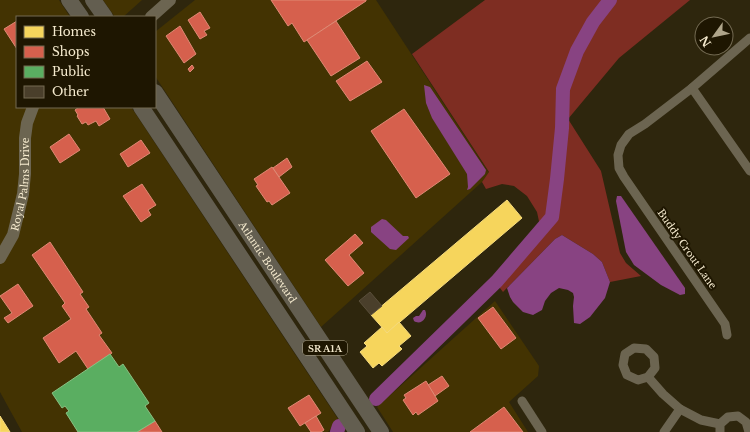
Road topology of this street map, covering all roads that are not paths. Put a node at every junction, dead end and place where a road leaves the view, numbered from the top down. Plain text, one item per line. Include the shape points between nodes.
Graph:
1 (69, 0) edge
2 (93, 0) edge
3 (170, 0) edge
4 (80, 16) edge
5 (104, 16) edge
6 (152, 16) edge
7 (750, 38) edge
8 (692, 88) junction
9 (156, 94) edge
10 (33, 108) edge
11 (142, 108) edge
12 (750, 171) edge
13 (0, 258) edge
14 (727, 335) dead end
15 (648, 377) dead end
16 (522, 401) dead end
17 (680, 409) junction
18 (720, 428) edge
19 (357, 432) edge
20 (381, 432) edge
21 (542, 432) edge
22 (664, 432) edge
23 (749, 432) edge

1 - 4 highway
2 - 5 highway
3 - 6 street
7 - 8 street, Buddy Crout Lane
8 - 12 street
8 - 14 street, Buddy Crout Lane via 629,134 618,155 619,168 725,324
9 - 20 highway, Atlantic Boulevard / SR A1A
10 - 13 street, Royal Palms Drive via 25,138 23,194 13,235
11 - 19 highway, Atlantic Boulevard / SR A1A
15 - 17 street
16 - 21 street
17 - 18 street
17 - 22 street
18 - 23 street via 728,417 738,416 746,422

